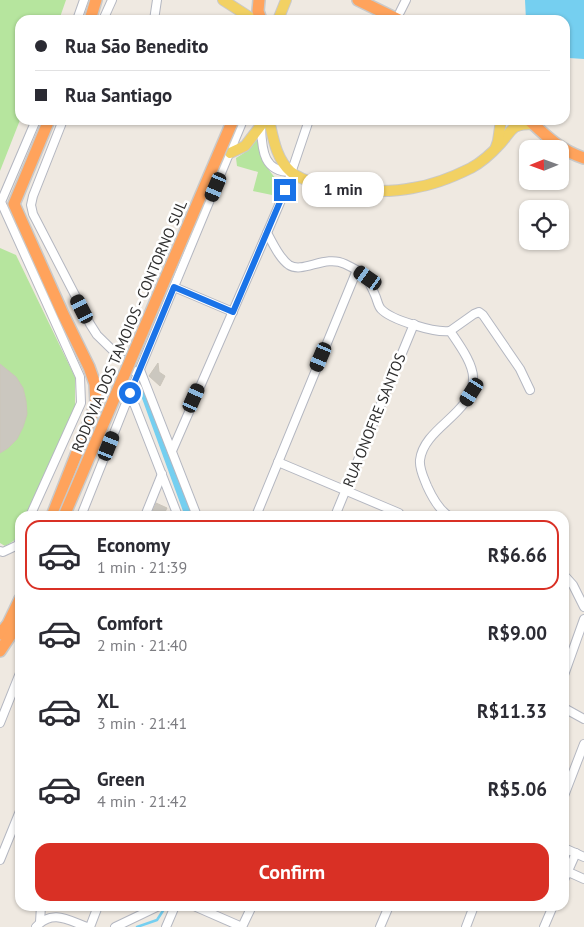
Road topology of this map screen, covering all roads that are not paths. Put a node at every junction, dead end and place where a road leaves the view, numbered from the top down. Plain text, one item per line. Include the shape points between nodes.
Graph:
1 (84, 0) edge
2 (98, 0) edge
3 (112, 0) edge
4 (157, 0) edge
5 (223, 0) edge
6 (259, 0) edge
7 (286, 0) edge
8 (358, 0) edge
9 (406, 0) edge
10 (79, 15) edge
11 (92, 15) edge
12 (105, 15) edge
13 (155, 15) edge
14 (246, 15) edge
15 (259, 15) edge
16 (280, 15) edge
17 (397, 15) edge
18 (400, 15) edge
19 (34, 125) edge
20 (46, 125) edge
21 (61, 125) edge
22 (231, 125) edge
23 (242, 125) edge
24 (263, 125) edge
25 (266, 125) edge
26 (307, 125) edge
27 (500, 125) edge
28 (522, 125) edge
29 (539, 125) edge
30 (230, 153) junction
31 (491, 154) junction
32 (582, 157) edge
33 (291, 172) junction
34 (0, 202) edge
35 (267, 233) junction
36 (357, 270) junction
37 (174, 287) junction
38 (233, 312) junction
39 (414, 324) junction
40 (450, 331) junction
41 (139, 372) junction
42 (530, 390) dead end
43 (130, 393) junction
44 (172, 451) junction
45 (278, 462) junction
46 (162, 474) junction
47 (345, 491) junction
48 (32, 511) edge
49 (54, 511) edge
50 (66, 511) edge
51 (83, 511) edge
52 (147, 511) edge
53 (176, 511) edge
54 (195, 511) edge
55 (258, 511) edge
56 (337, 511) edge
57 (393, 511) edge
58 (442, 511) edge
59 (15, 546) edge
60 (0, 551) edge
61 (569, 581) edge
62 (584, 608) edge
63 (15, 609) edge
64 (584, 619) edge
65 (15, 628) edge
66 (0, 634) edge
67 (0, 651) edge
68 (569, 661) edge
69 (15, 694) edge
70 (569, 711) edge
71 (584, 719) edge
72 (0, 723) edge
73 (584, 744) edge
74 (569, 783) edge
75 (15, 823) edge
76 (569, 850) edge
77 (576, 853) junction
78 (584, 857) edge
79 (0, 860) edge
80 (569, 865) edge
81 (569, 872) edge
82 (584, 879) edge
83 (40, 911) edge
84 (96, 911) edge
85 (149, 911) edge
86 (173, 911) edge
87 (205, 911) edge
88 (250, 911) edge
89 (387, 911) edge
90 (472, 911) edge
91 (551, 911) edge
92 (38, 924) edge
93 (88, 927) edge
94 (115, 927) edge
95 (165, 927) edge
96 (242, 927) edge
97 (380, 927) edge
98 (466, 927) edge
99 (544, 927) edge

1 - 10 street
2 - 11 highway
3 - 12 street
4 - 13 street
5 - 14 main road
6 - 15 highway
7 - 16 main road
8 - 17 highway
9 - 18 street
19 - 34 street
20 - 49 highway, RODOVIA DOS TAMOIOS - CONTORNO SUL via 14,204 90,367 96,404
21 - 41 street via 31,205 90,324
22 - 50 highway, RODOVIA DOS TAMOIOS - CONTORNO SUL, bridge
23 - 30 street
24 - 30 main road via 245,146
25 - 33 main road via 278,153
26 - 33 street
27 - 31 main road via 498,141
28 - 31 main road via 514,128
29 - 32 highway
30 - 37 street
31 - 33 main road via 469,169 434,183 398,190 372,191 323,185
33 - 35 street
34 - 48 street via 80,376 81,402
35 - 36 street via 283,259 295,268 333,261
35 - 38 street
36 - 39 street via 368,278 381,309
36 - 45 street
37 - 38 street
37 - 41 street
38 - 44 street
39 - 40 street
39 - 47 street, RUA ONOFRE SANTOS
40 - 42 street via 479,312 520,370
40 - 58 street via 463,350 474,377 472,392 465,404 430,440 419,461 430,492
41 - 43 street
41 - 44 street
43 - 46 street
43 - 51 street
44 - 54 street
45 - 47 street
45 - 55 street
46 - 52 street
46 - 53 street
47 - 56 street, RUA ONOFRE SANTOS
47 - 57 street
59 - 60 street
61 - 62 street
63 - 66 highway
64 - 68 street
65 - 67 highway
69 - 72 street
70 - 71 street
73 - 74 street
75 - 79 street
76 - 77 street
77 - 78 street
77 - 80 street
81 - 82 street
83 - 92 street
84 - 93 street
85 - 94 street
86 - 95 street
87 - 96 street
88 - 96 street
89 - 97 street
90 - 98 street
91 - 99 street
92 - 93 street via 51,916

